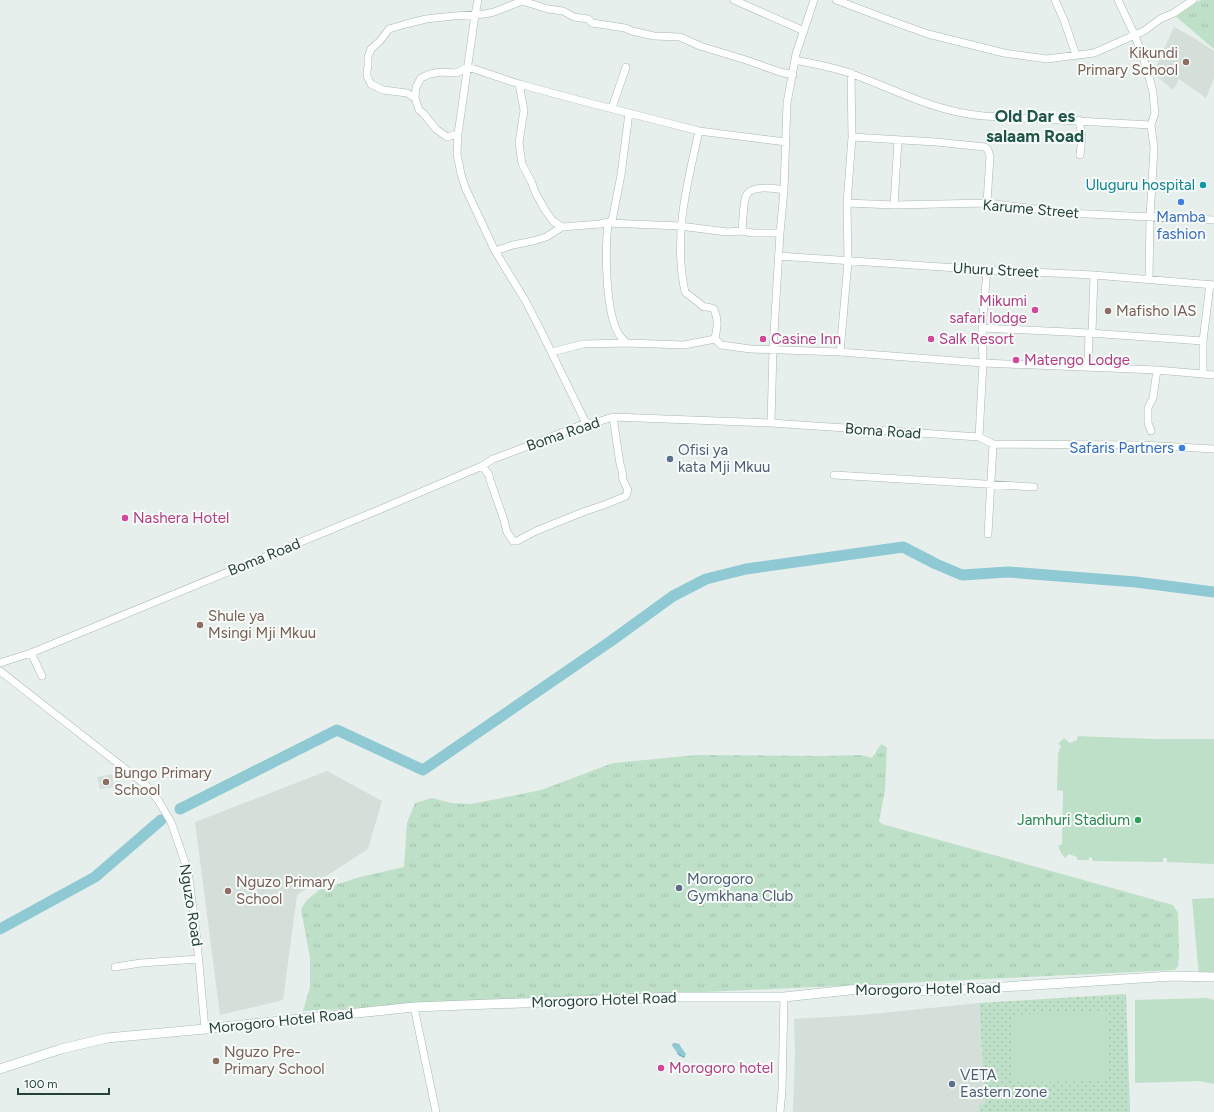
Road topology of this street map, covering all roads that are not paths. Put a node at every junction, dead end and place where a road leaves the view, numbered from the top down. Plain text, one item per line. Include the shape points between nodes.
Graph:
1 (478, 0) edge
2 (734, 0) edge
3 (814, 0) edge
4 (836, 0) edge
5 (1055, 0) edge
6 (1118, 0) edge
7 (1193, 0) edge
8 (475, 15) junction
9 (804, 31) junction
10 (1135, 36) junction
11 (1076, 55) junction
12 (795, 60) junction
13 (468, 67) junction
14 (626, 68) dead end
15 (851, 73) junction
16 (793, 75) junction
17 (519, 84) junction
18 (415, 98) junction
19 (612, 108) junction
20 (629, 113) junction
21 (1080, 120) junction
22 (1151, 125) junction
23 (699, 130) junction
24 (458, 134) junction
25 (852, 138) junction
26 (898, 140) junction
27 (786, 142) junction
28 (1080, 155) dead end
29 (784, 190) junction
30 (847, 203) junction
31 (987, 204) junction
32 (894, 205) junction
33 (1150, 217) junction
34 (1214, 220) edge
35 (610, 222) junction
36 (680, 226) junction
37 (562, 227) junction
38 (742, 231) junction
39 (780, 233) junction
40 (495, 251) junction
41 (778, 256) junction
42 (848, 262) junction
43 (987, 270) junction
44 (1094, 275) junction
45 (1149, 279) junction
46 (1212, 285) edge
47 (616, 327) junction
48 (982, 328) junction
49 (1089, 333) junction
50 (715, 339) junction
51 (1203, 341) junction
52 (607, 343) junction
53 (627, 343) junction
54 (773, 349) junction
55 (552, 352) junction
56 (840, 352) junction
57 (983, 363) junction
58 (1088, 368) junction
59 (1157, 370) junction
60 (1203, 374) junction
61 (1214, 375) edge
62 (613, 417) junction
63 (586, 423) junction
64 (771, 423) junction
65 (1150, 431) dead end
66 (979, 437) junction
67 (994, 444) junction
68 (1214, 449) edge
69 (482, 466) junction
70 (834, 475) dead end
71 (992, 484) junction
72 (1034, 487) dead end
73 (988, 534) dead end
74 (31, 653) junction
75 (0, 663) edge
76 (0, 671) edge
77 (42, 676) dead end
78 (199, 959) junction
79 (115, 967) dead end
80 (1214, 977) edge
81 (784, 997) junction
82 (414, 1006) junction
83 (205, 1029) junction
84 (0, 1069) edge
85 (436, 1112) edge
86 (780, 1112) edge

1 - 8 street
2 - 9 street
3 - 9 street
4 - 11 street via 915,30 1004,53 1047,59
5 - 11 street
6 - 10 street
7 - 10 street
8 - 13 street
8 - 16 street via 494,12 522,1 563,11 574,17 588,19 592,23 654,36 680,37 700,46
8 - 18 street via 426,19 397,26 389,29 371,50 366,76 370,82 384,90 407,93
9 - 12 street
10 - 11 street via 1094,53
10 - 22 street via 1153,92 1155,113
12 - 15 street
12 - 16 street
13 - 17 street
13 - 18 street via 456,73 440,72 421,78 416,87
13 - 24 street
14 - 19 street
15 - 21 street via 927,104 962,114
15 - 25 street
16 - 27 street via 788,103
17 - 19 street
17 - 37 street via 524,110 519,143 522,164 545,210 553,221
18 - 24 street via 419,110 436,129 447,137
19 - 20 street
20 - 23 street
20 - 35 street via 621,175
21 - 22 street
21 - 28 street
22 - 33 street via 1154,148
23 - 27 street
23 - 36 street
24 - 40 street via 457,154 465,187
25 - 26 street
25 - 30 street
26 - 31 street via 985,147 990,156
26 - 32 street
27 - 29 street
29 - 38 street via 760,188 750,191 745,196
29 - 39 street
30 - 32 street, Karume Street
30 - 42 street
31 - 32 street, Karume Street
31 - 33 street, Karume Street via 1067,213
33 - 34 street, Karume Street
33 - 45 street
35 - 36 street
35 - 37 street
35 - 47 street via 607,238 608,278 611,309
36 - 38 street via 727,232
36 - 50 street via 680,254 685,292 704,307 714,309 718,323
37 - 40 street via 546,237
38 - 39 street
39 - 41 street
40 - 55 street via 525,300
41 - 42 street, Uhuru Street
41 - 54 street
42 - 43 street, Uhuru Street
42 - 56 street
43 - 44 street, Uhuru Street
43 - 48 street
44 - 45 street, Uhuru Street
44 - 49 street via 1092,333
45 - 46 street, Uhuru Street
46 - 51 street
47 - 52 street via 614,336
47 - 53 street
48 - 49 street
48 - 57 street
49 - 51 street
49 - 58 street
50 - 53 street via 684,345
50 - 54 street via 721,345
51 - 60 street
52 - 53 street
52 - 55 street via 583,344
54 - 56 street
54 - 64 street
55 - 63 street
56 - 57 street
57 - 58 street
57 - 66 street
58 - 59 street
59 - 60 street
59 - 65 street via 1153,398 1148,408
60 - 61 street
62 - 63 street, Boma Road
62 - 64 street, Boma Road
62 - 69 street via 623,480 628,490 626,496 517,541 513,541 507,532 489,475
63 - 69 street, Boma Road via 493,459
64 - 66 street, Boma Road
66 - 67 street, Boma Road
67 - 68 street, Boma Road via 1142,445
67 - 71 street
69 - 74 street, Boma Road
70 - 71 street
71 - 72 street
71 - 73 street
74 - 75 street, Boma Road
74 - 77 street
76 - 78 street, Nguzo Road via 153,792 171,822 188,871
78 - 79 street
78 - 83 street, Nguzo Road
80 - 81 street, Morogoro Hotel Road via 1172,976 941,991 859,990
81 - 82 street, Morogoro Hotel Road via 678,997
81 - 86 street
82 - 83 street, Morogoro Hotel Road
82 - 85 street
83 - 84 street, Morogoro Hotel Road via 101,1039

